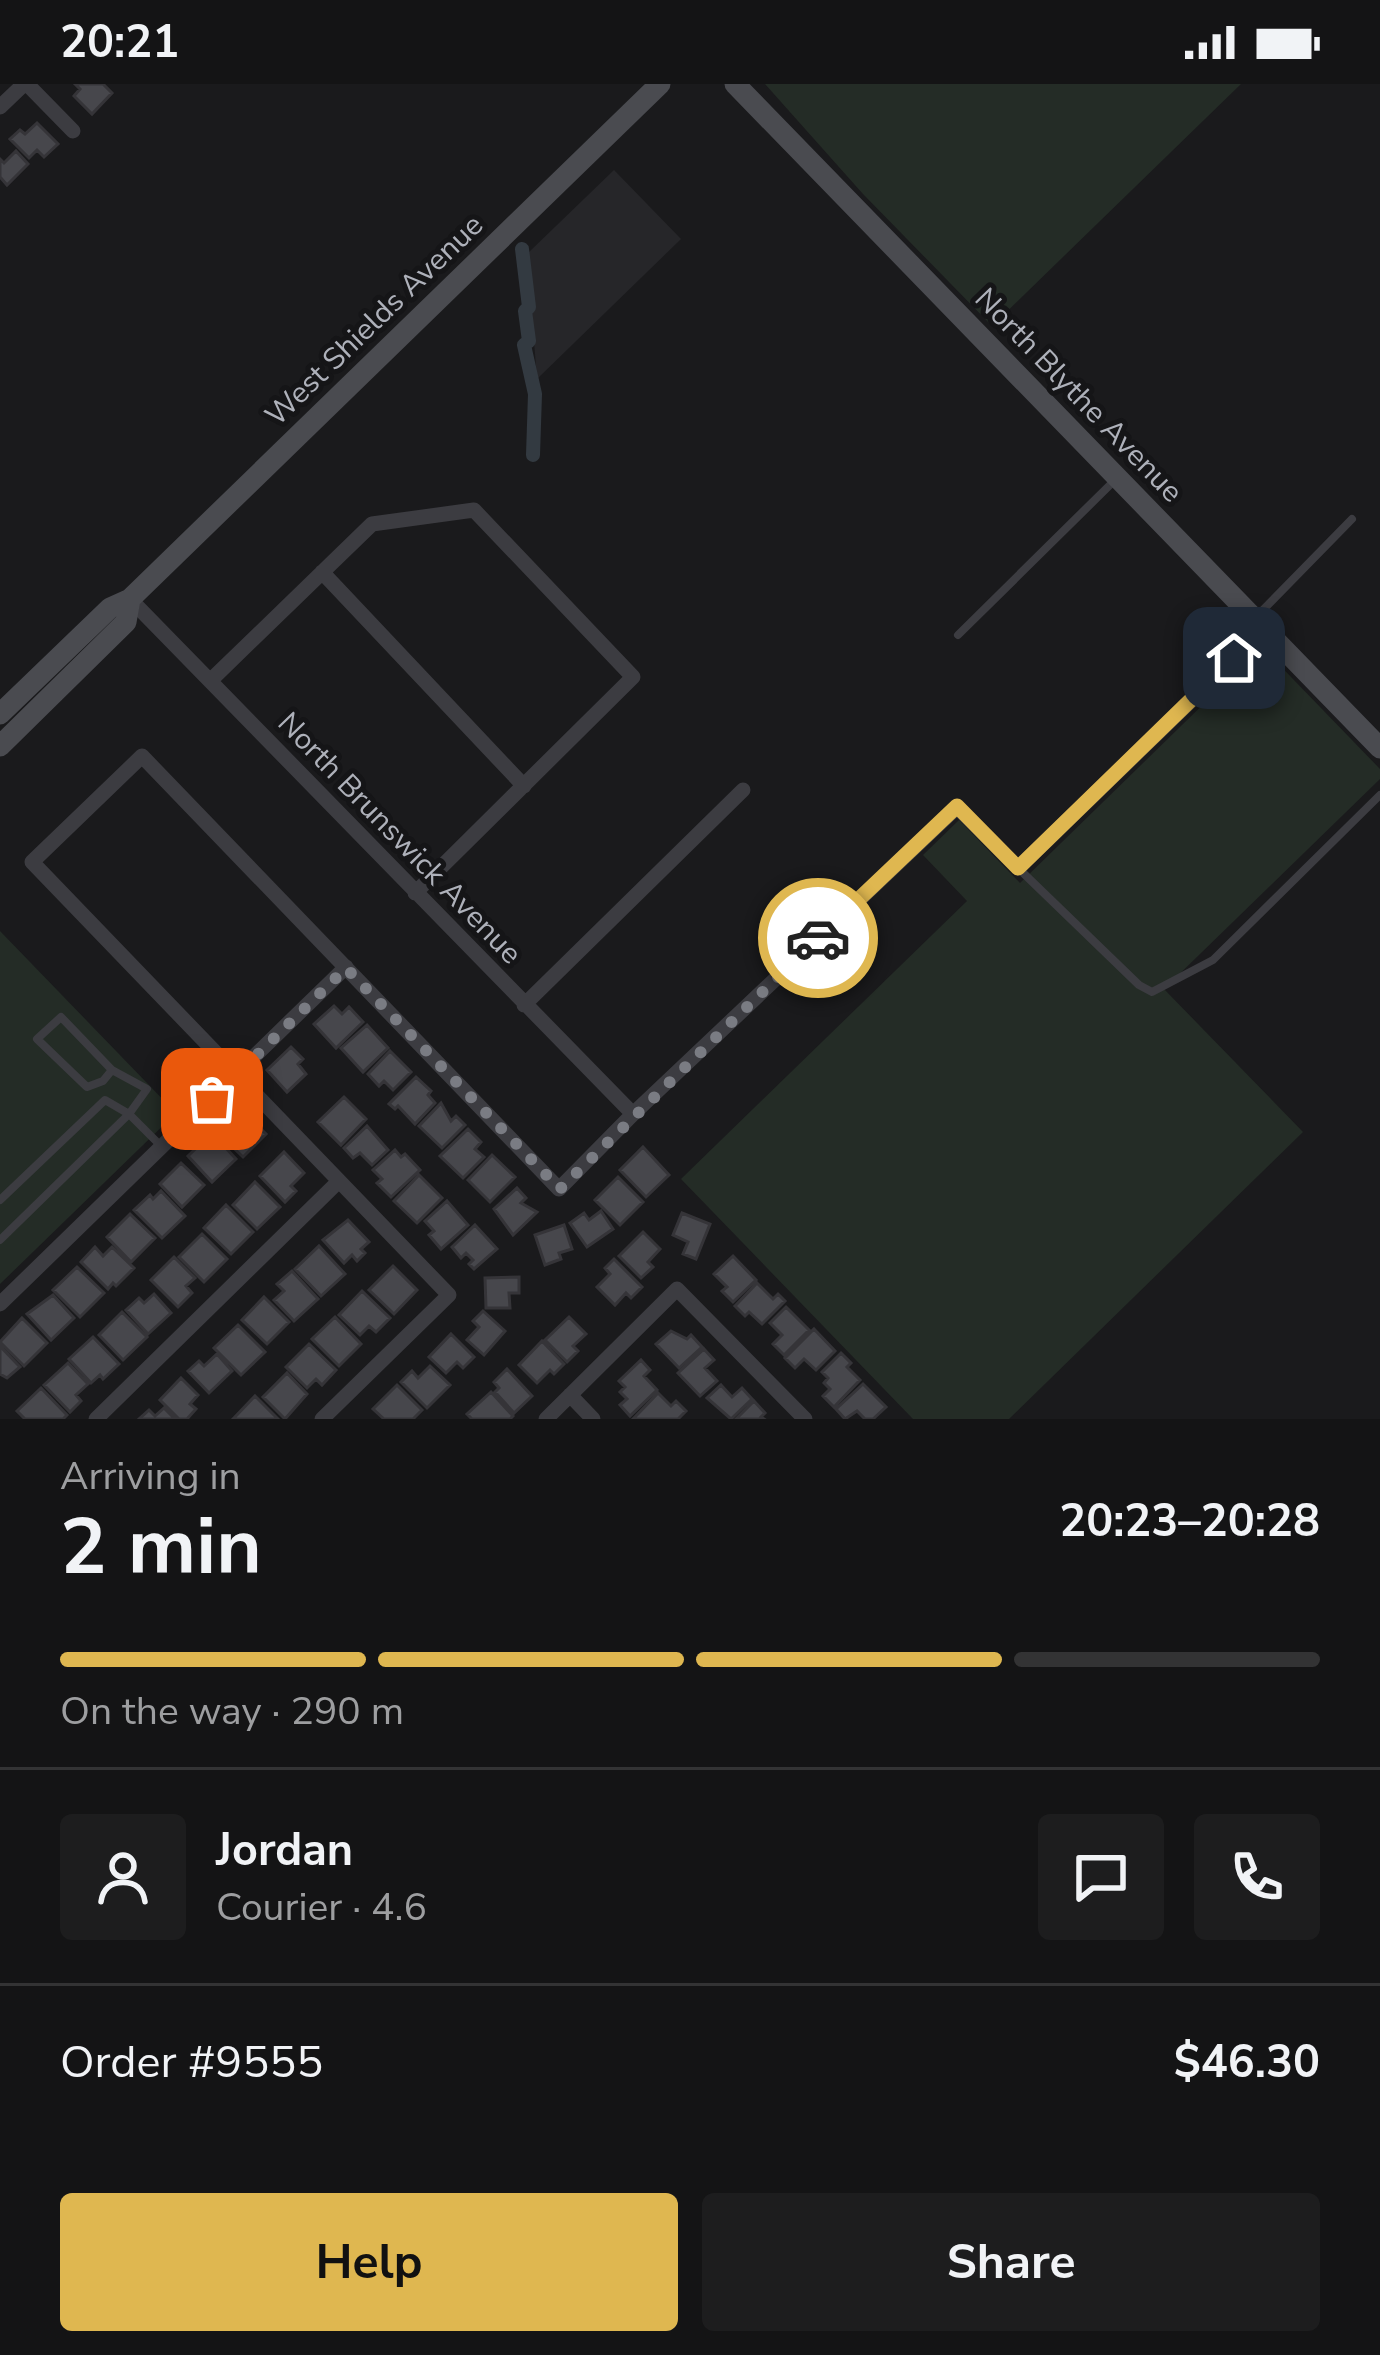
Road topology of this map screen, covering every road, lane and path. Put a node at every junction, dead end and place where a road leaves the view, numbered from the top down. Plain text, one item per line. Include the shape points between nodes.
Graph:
1 (25, 84) edge
2 (660, 84) edge
3 (735, 84) edge
4 (0, 107) edge
5 (73, 131) dead end
6 (1118, 477) junction
7 (1352, 519) dead end
8 (322, 572) junction
9 (130, 598) junction
10 (1260, 623) junction
11 (958, 635) dead end
12 (210, 681) junction
13 (0, 714) edge
14 (0, 746) edge
15 (1380, 748) edge
16 (524, 785) junction
17 (743, 790) dead end
18 (1380, 795) edge
19 (1018, 868) junction
20 (415, 893) junction
21 (346, 968) junction
22 (524, 1005) junction
23 (112, 1070) junction
24 (237, 1075) junction
25 (129, 1114) junction
26 (632, 1114) junction
27 (162, 1147) junction
28 (339, 1181) junction
29 (0, 1200) edge
30 (0, 1240) edge
31 (0, 1304) edge
32 (570, 1395) junction
33 (96, 1419) edge
34 (322, 1419) edge
35 (546, 1419) edge
36 (593, 1419) edge
37 (805, 1419) edge

1 - 4 street
1 - 5 street
2 - 9 street, West Shields Avenue
3 - 6 street, North Blythe Avenue
6 - 10 street, North Blythe Avenue
6 - 11 lane
7 - 10 lane
8 - 12 street
8 - 16 street
8 - 16 street via 372,524 474,511 633,677
9 - 12 street, North Brunswick Avenue
9 - 13 street, West Shields Avenue
9 - 14 street, West Shields Avenue via 126,622
10 - 15 street, North Blythe Avenue
10 - 19 street
12 - 20 street, North Brunswick Avenue
16 - 20 street
17 - 22 street
18 - 19 lane via 1214,960 1152,992
19 - 26 street via 957,806
20 - 22 street, North Brunswick Avenue
21 - 24 street
21 - 24 street via 142,756 32,862
21 - 26 street via 560,1189
22 - 26 street, North Brunswick Avenue
23 - 23 lane via 61,1017 37,1040 87,1087
23 - 25 lane via 147,1089
24 - 27 street
24 - 28 street
25 - 27 lane
25 - 29 lane via 105,1100
25 - 30 lane
27 - 31 street
28 - 33 street
28 - 34 street via 449,1295
32 - 35 street
32 - 36 street
32 - 37 street via 677,1289

